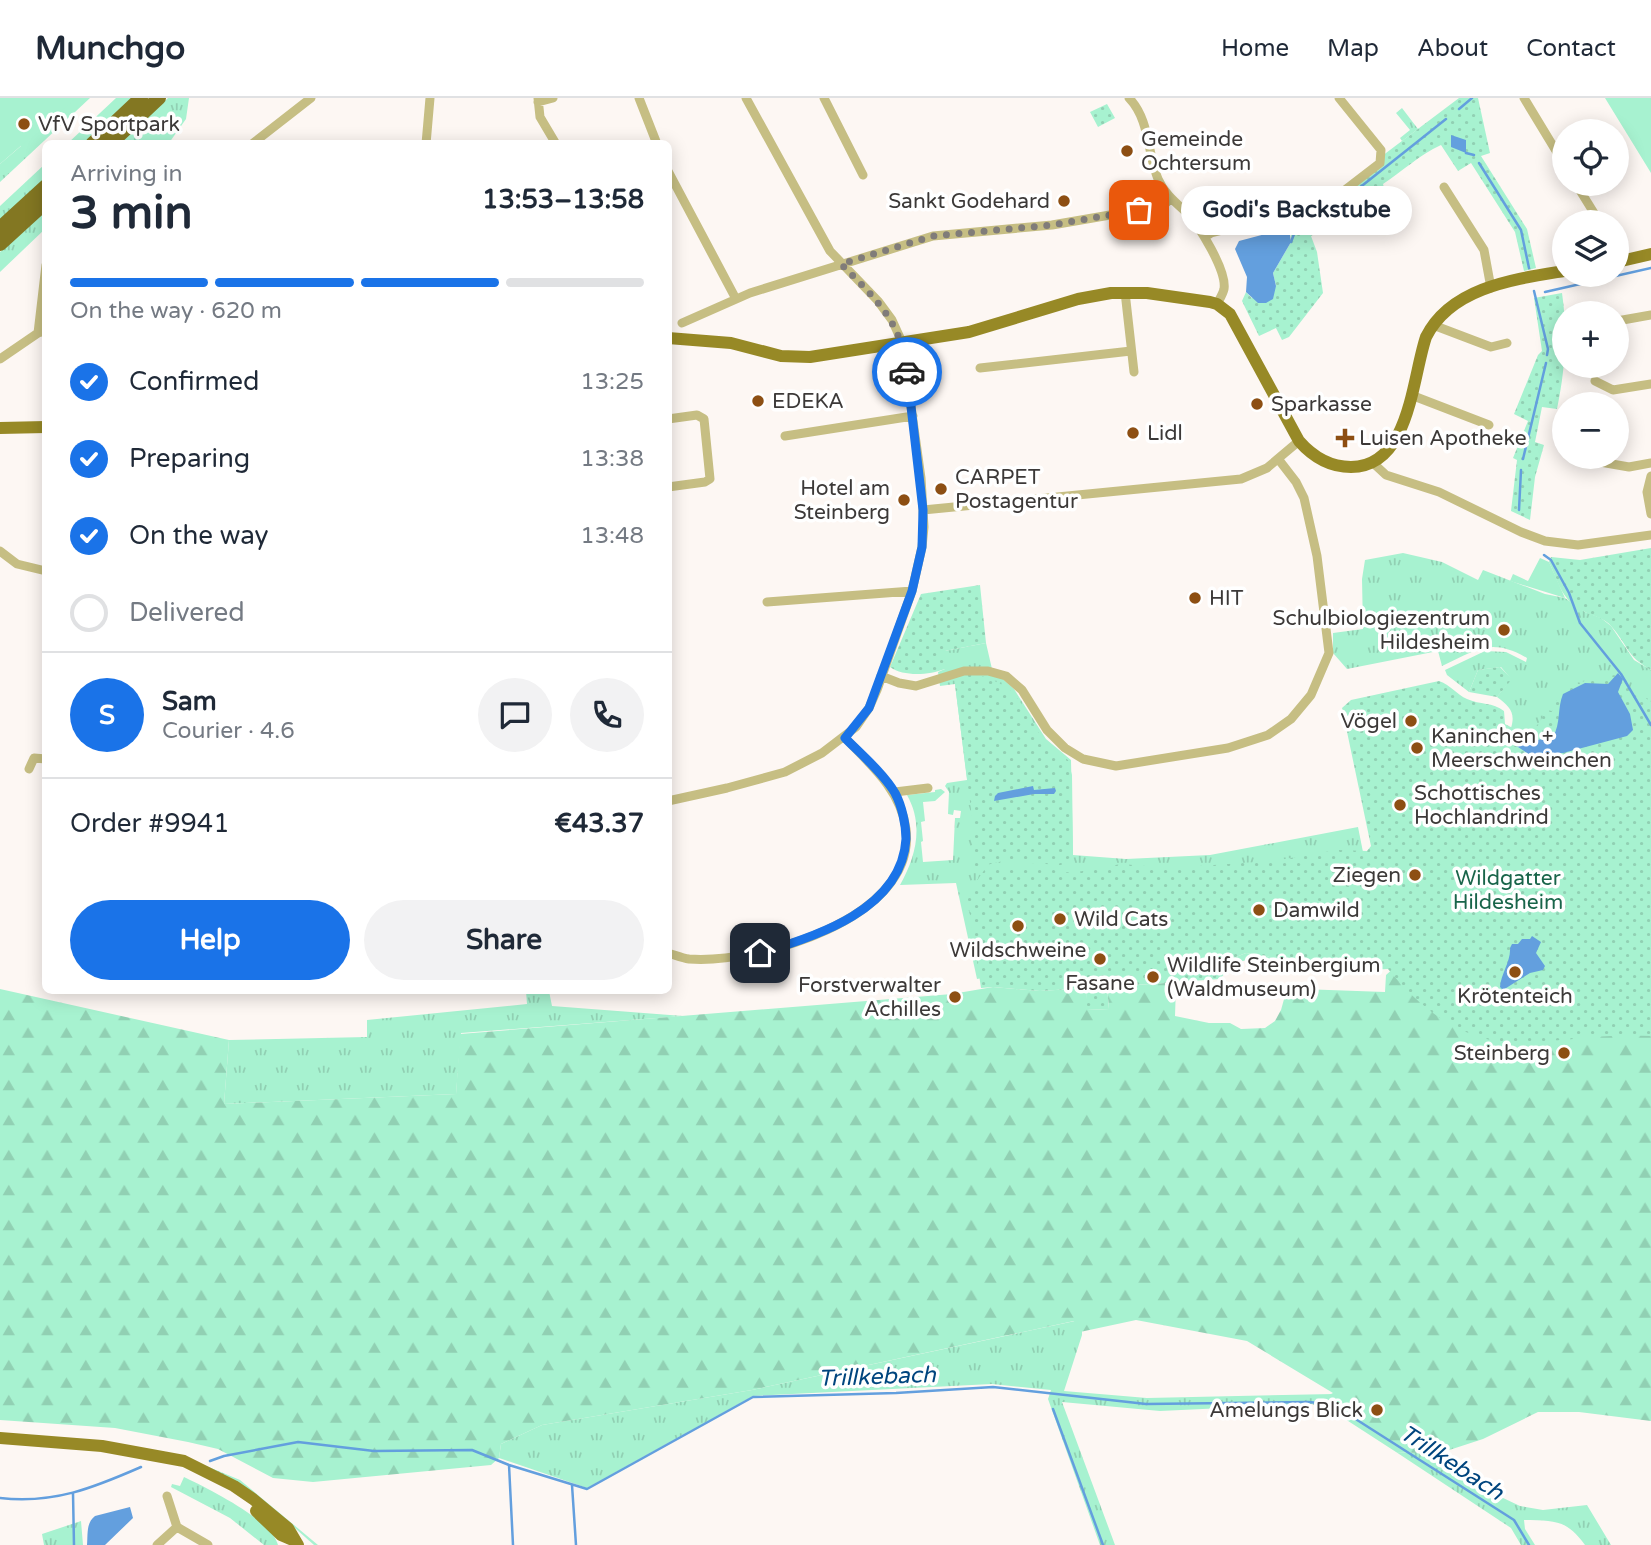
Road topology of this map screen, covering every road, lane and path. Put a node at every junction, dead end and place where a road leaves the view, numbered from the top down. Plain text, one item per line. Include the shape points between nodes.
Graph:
1 (141, 98) edge
2 (159, 98) edge
3 (311, 98) edge
4 (430, 98) edge
5 (553, 98) edge
6 (639, 98) edge
7 (746, 98) edge
8 (824, 98) edge
9 (1129, 98) edge
10 (1339, 98) edge
11 (1524, 98) edge
12 (538, 100) edge
13 (96, 140) edge
14 (114, 140) edge
15 (257, 140) edge
16 (426, 140) edge
17 (554, 140) edge
18 (655, 140) edge
19 (1552, 144) edge
20 (863, 175) dead end
21 (672, 179) edge
22 (1444, 187) dead end
23 (42, 190) edge
24 (1171, 198) junction
25 (42, 206) edge
26 (0, 228) edge
27 (1205, 237) junction
28 (0, 244) edge
29 (1651, 254) edge
30 (1629, 259) edge
31 (841, 264) junction
32 (1552, 273) edge
33 (1552, 279) edge
34 (1491, 288) junction
35 (1125, 292) junction
36 (736, 299) junction
37 (1217, 304) junction
38 (1651, 315) edge
39 (1629, 319) edge
40 (1433, 325) junction
41 (693, 330) dead end
42 (42, 332) edge
43 (672, 338) edge
44 (902, 342) junction
45 (1507, 343) dead end
46 (1131, 351) junction
47 (0, 359) edge
48 (980, 368) dead end
49 (1134, 372) dead end
50 (1595, 381) dead end
51 (1651, 384) edge
52 (1411, 395) junction
53 (913, 416) junction
54 (672, 418) edge
55 (1489, 425) dead end
56 (42, 427) edge
57 (0, 428) edge
58 (785, 436) dead end
59 (1299, 441) junction
60 (1279, 460) junction
61 (1372, 462) junction
62 (1651, 463) edge
63 (1629, 467) edge
64 (1651, 476) edge
65 (672, 486) edge
66 (923, 510) junction
67 (1651, 514) edge
68 (1651, 535) edge
69 (0, 551) edge
70 (42, 570) edge
71 (912, 591) junction
72 (767, 601) dead end
73 (881, 676) junction
74 (845, 738) junction
75 (42, 759) edge
76 (29, 769) dead end
77 (928, 788) dead end
78 (895, 792) junction
79 (672, 799) edge
80 (672, 954) edge
81 (0, 1438) edge
82 (167, 1496) dead end
83 (177, 1527) junction
84 (295, 1544) edge
85 (157, 1545) edge
86 (208, 1545) edge

1 - 13 highway
2 - 14 highway
3 - 15 street
4 - 16 street
5 - 12 street
6 - 18 street
7 - 31 street via 822,238
8 - 20 street
9 - 24 street via 1140,113 1159,181
10 - 27 street via 1381,150 1380,163 1328,203
11 - 19 street
12 - 17 street via 540,117
21 - 36 street
22 - 34 street via 1484,250
23 - 26 highway
24 - 27 street
24 - 31 street via 1139,210 1052,225 933,236
25 - 28 highway
27 - 37 street via 1223,282
29 - 30 main road
31 - 36 street
31 - 44 street via 878,301
32 - 34 main road
33 - 34 main road
34 - 40 main road via 1458,302
35 - 37 main road
35 - 44 main road via 1078,299 969,332
35 - 46 street
36 - 41 street via 686,321
37 - 59 main road via 1230,314
38 - 39 street
40 - 45 street via 1491,347
40 - 52 main road
42 - 47 street
43 - 44 main road via 732,344 800,358
44 - 53 street
46 - 48 street
46 - 49 street
50 - 51 street via 1613,390
52 - 55 street
52 - 61 main road via 1396,440
53 - 58 street
53 - 66 street
54 - 65 street via 697,415 704,419 710,479
56 - 57 main road
59 - 60 street
59 - 61 main road via 1317,457 1336,465 1355,467
60 - 66 street via 1241,479
60 - 73 street via 1304,498 1317,556 1329,653 1311,695 1291,719 1268,735 1228,748 1116,766 1083,759 1065,748 1047,730 1022,690 1006,676 964,671 915,686
61 - 68 street via 1386,475 1439,492 1545,541 1578,545
62 - 63 street
64 - 67 street via 1647,492
66 - 71 street via 922,547
69 - 70 street via 17,564
71 - 72 street
71 - 73 street
73 - 74 street via 869,708
74 - 78 street
74 - 79 street via 785,772
75 - 76 street via 34,758
77 - 78 street
78 - 80 street via 906,830 905,856 893,880 870,903 799,942 760,953 689,959
81 - 84 main road via 102,1446 169,1459 239,1498
82 - 83 street
83 - 85 street
83 - 86 street

